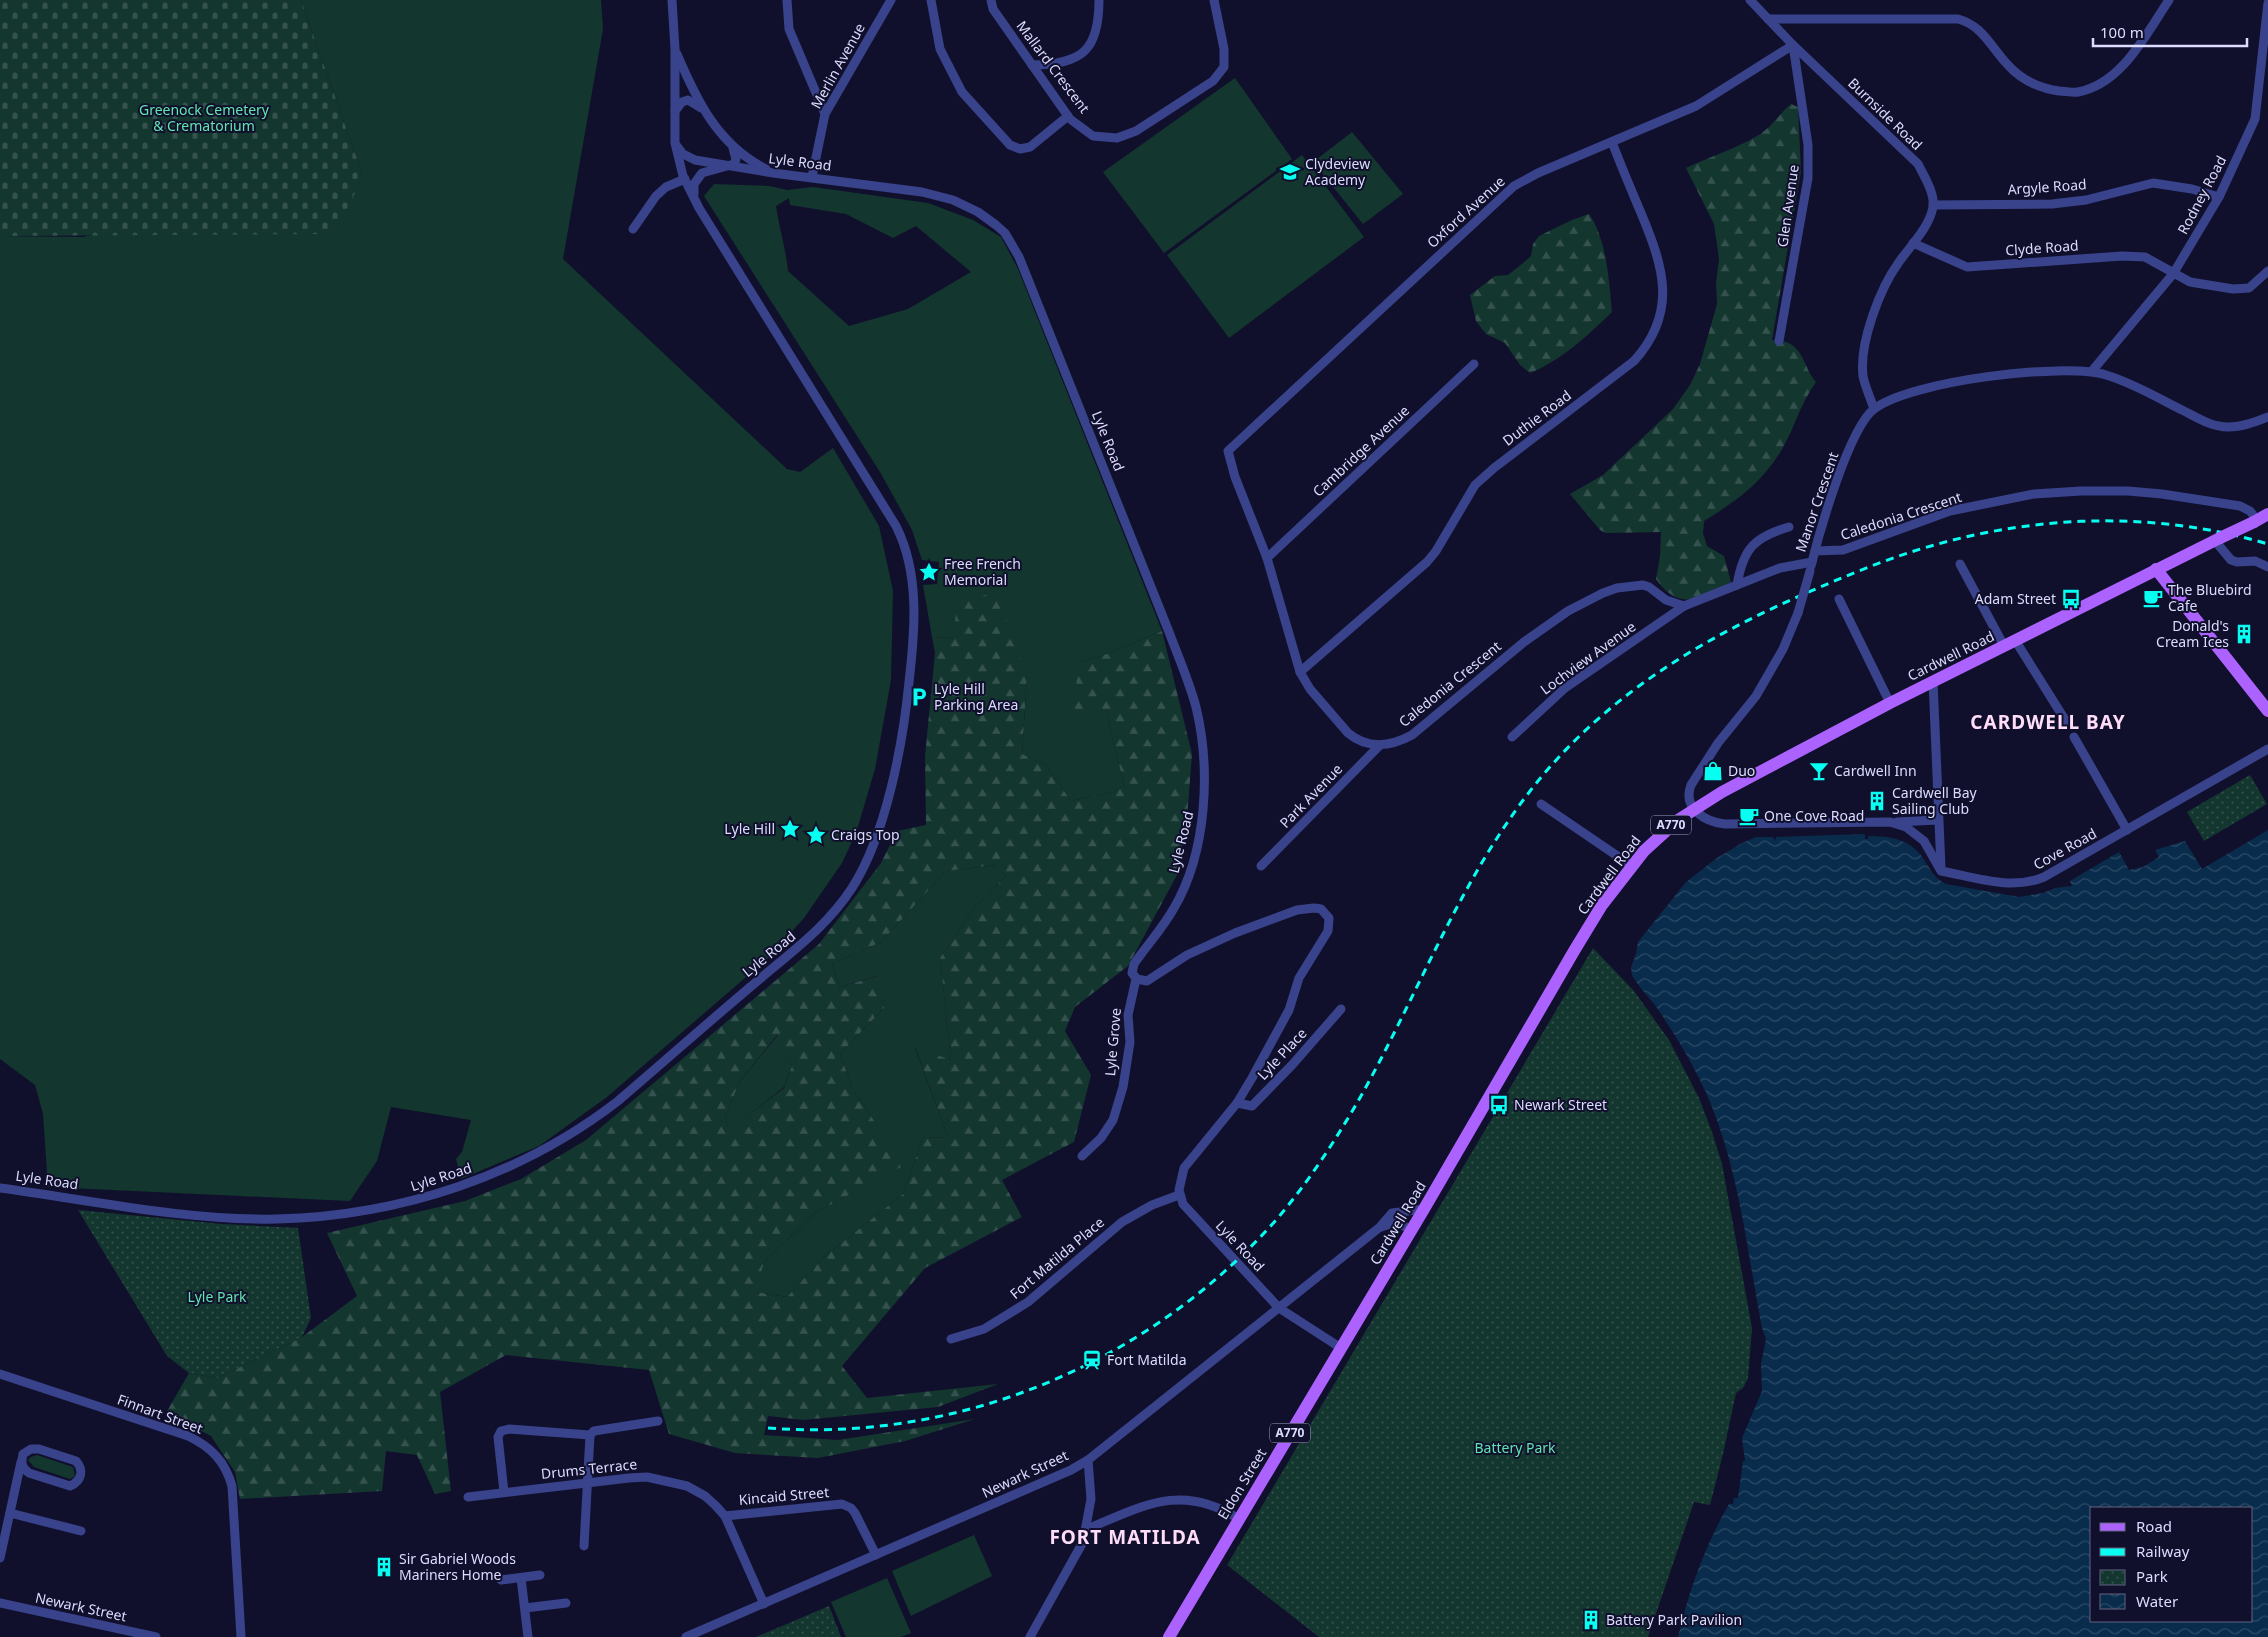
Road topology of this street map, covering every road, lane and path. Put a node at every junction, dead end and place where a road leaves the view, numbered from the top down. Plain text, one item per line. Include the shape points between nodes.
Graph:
1 (672, 0) edge
2 (787, 0) edge
3 (891, 0) edge
4 (931, 0) edge
5 (991, 0) edge
6 (1099, 0) edge
7 (1214, 0) edge
8 (1750, 0) edge
9 (2169, 0) edge
10 (2268, 3) edge
11 (1768, 19) junction
12 (1793, 45) junction
13 (675, 49) junction
14 (1032, 65) junction
15 (674, 111) junction
16 (704, 112) junction
17 (825, 114) junction
18 (1068, 116) junction
19 (1612, 142) junction
20 (675, 143) junction
21 (732, 146) junction
22 (729, 166) junction
23 (773, 172) junction
24 (812, 177) junction
25 (685, 179) junction
26 (2219, 198) junction
27 (1933, 205) junction
28 (699, 208) junction
29 (633, 230) dead end
30 (1913, 243) junction
31 (2268, 271) edge
32 (2173, 274) junction
33 (1779, 341) dead end
34 (1474, 364) dead end
35 (2092, 371) junction
36 (1874, 409) junction
37 (2268, 417) edge
38 (1228, 450) joint
39 (2260, 519) edge
40 (1789, 527) dead end
41 (2218, 540) junction
42 (1815, 551) junction
43 (1266, 558) junction
44 (1960, 564) dead end
45 (1811, 567) junction
46 (2268, 567) edge
47 (2156, 569) junction
48 (1737, 585) junction
49 (1839, 599) dead end
50 (1684, 606) junction
51 (2010, 643) junction
52 (1300, 672) junction
53 (1933, 681) junction
54 (1890, 703) junction
55 (2268, 711) edge
56 (2066, 723) dead end
57 (1512, 737) dead end
58 (2074, 737) dead end
59 (1380, 745) junction
60 (2268, 749) edge
61 (1541, 804) dead end
62 (1694, 809) junction
63 (1938, 820) junction
64 (1890, 822) junction
65 (2127, 830) junction
66 (1261, 866) dead end
67 (1632, 866) junction
68 (1941, 871) junction
69 (1136, 979) junction
70 (1341, 1009) dead end
71 (1237, 1103) junction
72 (1082, 1156) dead end
73 (0, 1188) edge
74 (1179, 1195) junction
75 (1424, 1209) junction
76 (1380, 1227) junction
77 (1412, 1229) junction
78 (1279, 1308) junction
79 (951, 1339) dead end
80 (1341, 1348) junction
81 (0, 1374) edge
82 (658, 1420) dead end
83 (590, 1435) junction
84 (1088, 1460) junction
85 (21, 1462) junction
86 (586, 1481) junction
87 (504, 1492) junction
88 (468, 1497) dead end
89 (10, 1513) junction
90 (725, 1516) junction
91 (1239, 1519) junction
92 (1087, 1529) junction
93 (81, 1531) dead end
94 (584, 1546) dead end
95 (876, 1555) junction
96 (0, 1558) edge
97 (540, 1575) dead end
98 (521, 1578) junction
99 (501, 1580) dead end
100 (0, 1603) edge
101 (566, 1603) dead end
102 (764, 1604) junction
103 (525, 1608) junction
104 (156, 1637) edge
105 (241, 1637) edge
106 (528, 1637) edge
107 (686, 1637) edge
108 (1030, 1637) edge
109 (1169, 1637) edge

1 - 13 street
2 - 17 street via 789,29
3 - 17 street, Merlin Avenue
4 - 18 street via 940,49 962,92 1010,145 1020,149 1030,147
5 - 14 street, Mallard Crescent via 993,10
6 - 14 street via 1099,21 1094,39 1082,54 1069,61
7 - 18 street, Mallard Crescent via 1224,49 1224,67 1213,81 1136,131 1116,138 1093,136
8 - 11 street, Burnside Road
9 - 11 street via 2122,68 2101,83 2077,93 2049,90 2019,78 1980,29 1958,19
10 - 26 street, Rodney Road via 2255,118
11 - 12 street, Burnside Road
12 - 19 street, Oxford Avenue via 1696,106
12 - 27 street, Burnside Road via 1918,164
12 - 33 street, Glen Avenue via 1806,128 1808,178
13 - 15 street
13 - 16 street
14 - 18 street, Mallard Crescent
15 - 16 street via 688,100
15 - 20 street
16 - 21 street
17 - 24 street, Merlin Avenue
19 - 38 street, Oxford Avenue via 1514,186
19 - 52 street, Duthie Road via 1658,257 1663,303 1651,340 1634,361 1475,485 1427,562
20 - 22 street, Lyle Road via 689,157
20 - 25 street, Lyle Road
21 - 22 street via 736,159
21 - 23 street via 750,161
22 - 23 street, Lyle Road
22 - 28 street, Lyle Road via 702,173 697,178 694,191
23 - 24 street, Lyle Road
24 - 69 street, Lyle Road via 922,192 953,200 978,212 1005,233 1019,257 1169,632 1189,685 1199,727 1204,796 1199,836 1174,909 1134,964 1132,974
25 - 28 street, Lyle Road
25 - 29 street via 666,187 656,196
26 - 27 street, Argyle Road via 2192,189 2153,183 2086,200 2052,204
26 - 32 street, Rodney Road
27 - 30 street via 1929,221
28 - 73 street, Lyle Road via 896,526 910,569 914,611 901,746 872,846 852,888 829,919 804,943 596,1119 506,1168 454,1188 398,1204 337,1216 276,1219 174,1212
30 - 32 street, Clyde Road via 1967,267 2122,256 2144,257
30 - 36 street via 1880,294 1864,350 1864,376
31 - 32 street, Clyde Road via 2256,284 2242,290 2195,284
32 - 35 street, Rodney Road
34 - 43 street, Cambridge Avenue
35 - 36 street, Manor Crescent via 1983,377 1918,391
35 - 37 street, Manor Crescent via 2124,382 2214,425 2239,426
36 - 42 street, Manor Crescent via 1862,425 1839,474
38 - 43 street, Caledonia Crescent
39 - 41 main road, Cardwell Road / A770, bridge
39 - 42 street, Caledonia Crescent via 2240,506 2128,491 2034,494 1942,514 1843,550
40 - 48 street via 1769,533 1757,541 1740,566
41 - 46 street via 2231,560 2255,561
41 - 47 main road, Cardwell Road / A770
42 - 45 street, Manor Crescent
43 - 52 street, Caledonia Crescent
44 - 51 street
45 - 48 street via 1780,568
45 - 62 street, Manor Crescent, bridge via 1798,613 1783,649 1756,696 1718,743 1691,785 1689,798
47 - 51 main road, Cardwell Road / A770
47 - 55 main road
48 - 50 street
49 - 54 street
50 - 57 street, Lochview Avenue via 1564,688
50 - 59 street, Caledonia Crescent via 1666,600 1643,585 1617,588 1592,598 1524,642 1412,735 1396,743
51 - 53 main road, Cardwell Road / A770
51 - 56 street
52 - 59 street, Caledonia Crescent via 1310,689 1348,733 1362,743
53 - 54 main road, Cardwell Road / A770
53 - 63 street
54 - 62 main road, Cardwell Road / A770
58 - 65 street
59 - 66 street, Park Avenue
60 - 65 street, Cove Road
61 - 67 street
62 - 64 street via 1706,819 1725,824
62 - 67 main road, Cardwell Road / A770 via 1662,833
63 - 64 street
63 - 68 street
64 - 68 street via 1906,827 1924,841
65 - 68 street, Cove Road via 2035,881 2014,884
67 - 75 main road, Cardwell Road / A770 via 1589,926
69 - 71 street via 1147,981 1187,955 1297,910 1314,908 1326,914 1330,925 1328,931 1299,978 1289,1010
69 - 72 street, Lyle Grove via 1128,1015 1130,1042 1123,1087 1112,1120 1101,1138
70 - 71 street, Lyle Place via 1252,1106
71 - 74 street via 1184,1168
74 - 78 street, Lyle Road via 1183,1204
74 - 79 street, Fort Matilda Place via 1152,1205 1122,1222 1028,1302 984,1328
75 - 76 street, Newark Street via 1392,1213
75 - 77 main road, Cardwell Road / A770
76 - 77 street via 1394,1223
76 - 78 street, Newark Street
77 - 80 main road, Cardwell Road / A770
78 - 80 street, Lyle Road
78 - 84 street, Newark Street
80 - 91 main road, Eldon Street / A770
81 - 105 street, Finnart Street via 188,1436 217,1456 232,1486
82 - 83 street via 594,1431
83 - 86 street
83 - 87 street via 500,1431
84 - 92 street via 1091,1499
84 - 95 street, Newark Street via 1060,1476
85 - 85 street via 29,1473 70,1486 76,1484 81,1473 76,1460 39,1449 23,1454
85 - 89 street
86 - 87 street, Drums Terrace
86 - 90 street, Drums Terrace via 647,1477 667,1480 688,1486 705,1496
86 - 94 street
87 - 88 street, Drums Terrace
89 - 93 street
89 - 96 street
90 - 95 street, Kincaid Street via 842,1504 855,1513
90 - 102 street, Drums Terrace
91 - 92 street via 1210,1504 1182,1499 1150,1503
91 - 109 main road, Eldon Street / A770
92 - 108 street via 1077,1556
95 - 102 street, Newark Street
97 - 98 street
98 - 99 street
98 - 103 street
100 - 104 street, Newark Street
101 - 103 street
102 - 107 street, Newark Street
103 - 106 street

